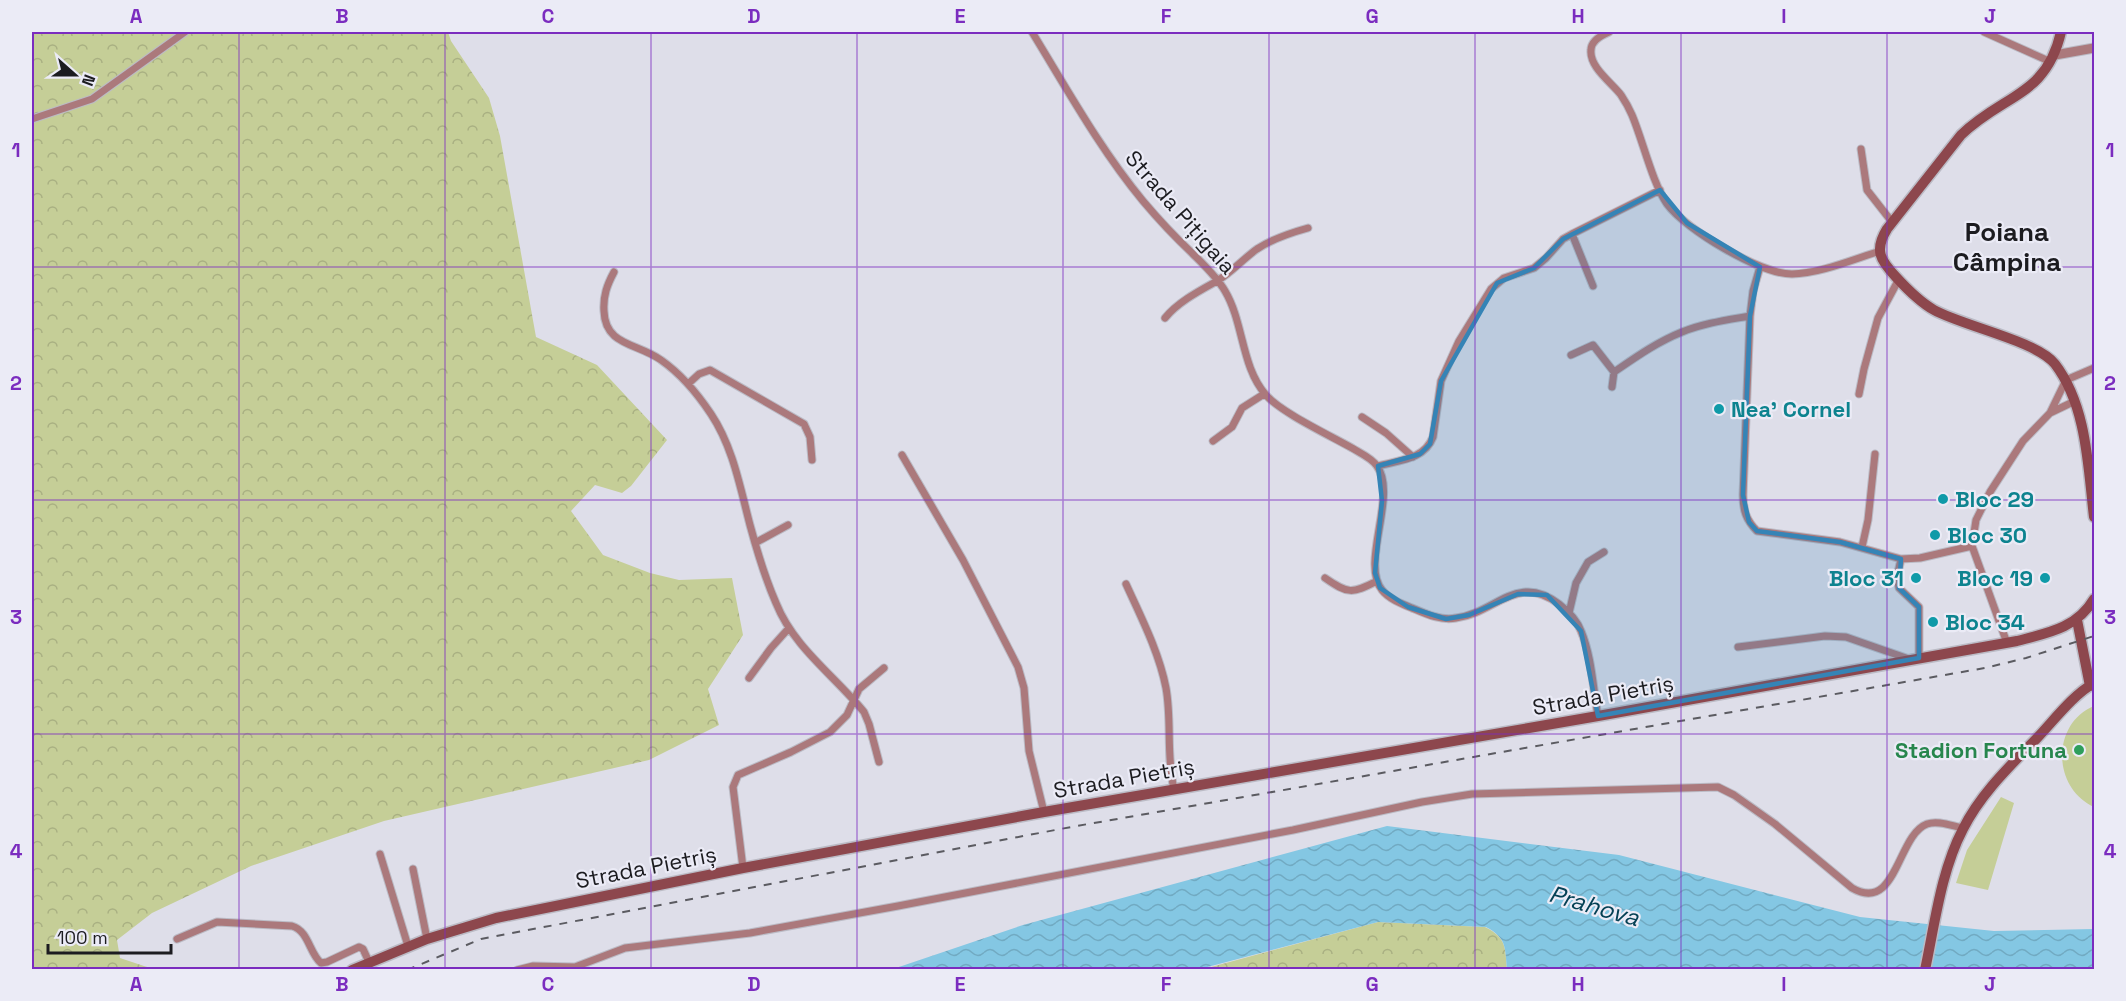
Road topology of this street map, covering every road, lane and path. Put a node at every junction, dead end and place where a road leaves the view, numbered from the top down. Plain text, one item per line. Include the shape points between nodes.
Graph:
1 (185, 32) edge
2 (1032, 32) edge
3 (1609, 32) edge
4 (1984, 32) edge
5 (2061, 32) edge
6 (2094, 48) edge
7 (2053, 59) junction
8 (32, 119) edge
9 (1861, 149) dead end
10 (1660, 190) junction
11 (1892, 222) junction
12 (1308, 228) dead end
13 (1572, 234) junction
14 (1880, 251) junction
15 (1761, 267) junction
16 (614, 272) dead end
17 (1899, 279) junction
18 (1218, 280) junction
19 (1593, 286) dead end
20 (1750, 316) junction
21 (1165, 318) dead end
22 (1571, 355) dead end
23 (2094, 368) edge
24 (1614, 372) junction
25 (2066, 380) junction
26 (688, 384) junction
27 (1612, 387) dead end
28 (1264, 394) junction
29 (1859, 394) dead end
30 (2075, 401) junction
31 (2050, 413) junction
32 (1362, 417) dead end
33 (1213, 441) dead end
34 (1875, 454) dead end
35 (902, 455) dead end
36 (1413, 457) junction
37 (812, 460) dead end
38 (1378, 466) junction
39 (2094, 517) edge
40 (788, 525) dead end
41 (755, 543) junction
42 (1972, 546) junction
43 (1862, 548) junction
44 (1604, 552) dead end
45 (1901, 558) junction
46 (1324, 578) dead end
47 (1377, 581) junction
48 (1126, 584) dead end
49 (2094, 599) edge
50 (1569, 613) junction
51 (2077, 620) junction
52 (789, 628) junction
53 (2007, 643) junction
54 (1738, 646) dead end
55 (1915, 659) junction
56 (884, 668) dead end
57 (749, 678) dead end
58 (2092, 684) edge
59 (854, 700) junction
60 (1598, 716) junction
61 (879, 762) dead end
62 (1174, 789) junction
63 (1044, 812) junction
64 (1963, 828) junction
65 (380, 854) dead end
66 (743, 867) junction
67 (413, 868) dead end
68 (177, 939) dead end
69 (427, 939) junction
70 (408, 946) junction
71 (369, 962) junction
72 (352, 969) edge
73 (517, 969) edge
74 (1925, 969) edge

1 - 8 street via 92,99
2 - 18 street, Strada Pițigaia via 1116,165 1162,223
3 - 10 street via 1599,37 1590,51 1631,113
4 - 7 street
5 - 7 main road
6 - 7 street
7 - 11 main road via 2032,86 1961,135
9 - 11 street via 1867,190
10 - 13 street
10 - 15 street via 1667,204 1687,223
11 - 14 main road via 1883,235
12 - 18 street via 1287,233 1259,248
13 - 19 street
13 - 36 street via 1541,263 1504,278 1485,297 1441,381 1430,444
14 - 15 street via 1802,274
14 - 17 main road via 1884,263
15 - 20 street
16 - 26 street via 605,291 607,329 616,338 661,360
17 - 25 main road via 1934,310 2047,355
17 - 29 street via 1878,318
18 - 21 street
18 - 28 street, Strada Pițigaia via 1233,308 1252,371
20 - 24 street via 1684,331
20 - 43 street via 1743,495 1749,522 1757,531
22 - 24 street via 1593,345
23 - 25 street
24 - 27 street
25 - 30 main road
25 - 31 street
26 - 37 street via 710,370 800,420 808,429
26 - 41 street via 723,436
28 - 33 street via 1242,408 1232,427
28 - 38 street, Strada Pițigaia
30 - 31 street
30 - 39 main road
31 - 42 street via 2023,441 1990,492 1976,520
32 - 36 street
34 - 43 street
35 - 63 street via 963,560 1018,667 1024,688 1029,751
36 - 38 street
38 - 47 street via 1382,501 1375,562
40 - 41 street
41 - 52 street via 776,604
42 - 45 street via 1920,558
42 - 53 street
43 - 45 street
44 - 50 street via 1588,562 1576,583
45 - 55 street via 1899,588 1919,607
46 - 47 street via 1352,592
47 - 50 street via 1398,602 1438,618 1460,618 1529,592 1547,595
48 - 62 street via 1166,687
49 - 51 main road
50 - 60 street via 1586,646
51 - 53 main road, Strada Pietriș via 2048,633
51 - 58 main road
52 - 57 street
52 - 59 street
53 - 55 main road, Strada Pietriș
54 - 55 street via 1846,637
55 - 60 main road, Strada Pietriș
56 - 59 street via 859,689
58 - 64 main road via 2003,774
59 - 61 street via 869,724
59 - 66 street via 830,732 738,775 733,787
60 - 62 main road, Strada Pietriș
62 - 63 main road, Strada Pietriș
63 - 66 main road, Strada Pietriș
64 - 73 street via 1937,823 1921,827 1883,887 1870,893 1852,888 1775,824 1718,787 1472,794 750,933 625,948 574,967
64 - 74 main road via 1944,879
65 - 70 street
66 - 69 main road, Strada Pietriș via 496,918
67 - 69 street
68 - 71 street via 217,922 292,926 301,931 321,963 359,947
69 - 70 main road, Strada Pietriș
70 - 71 main road, Strada Pietriș
71 - 72 main road, Strada Pietriș

